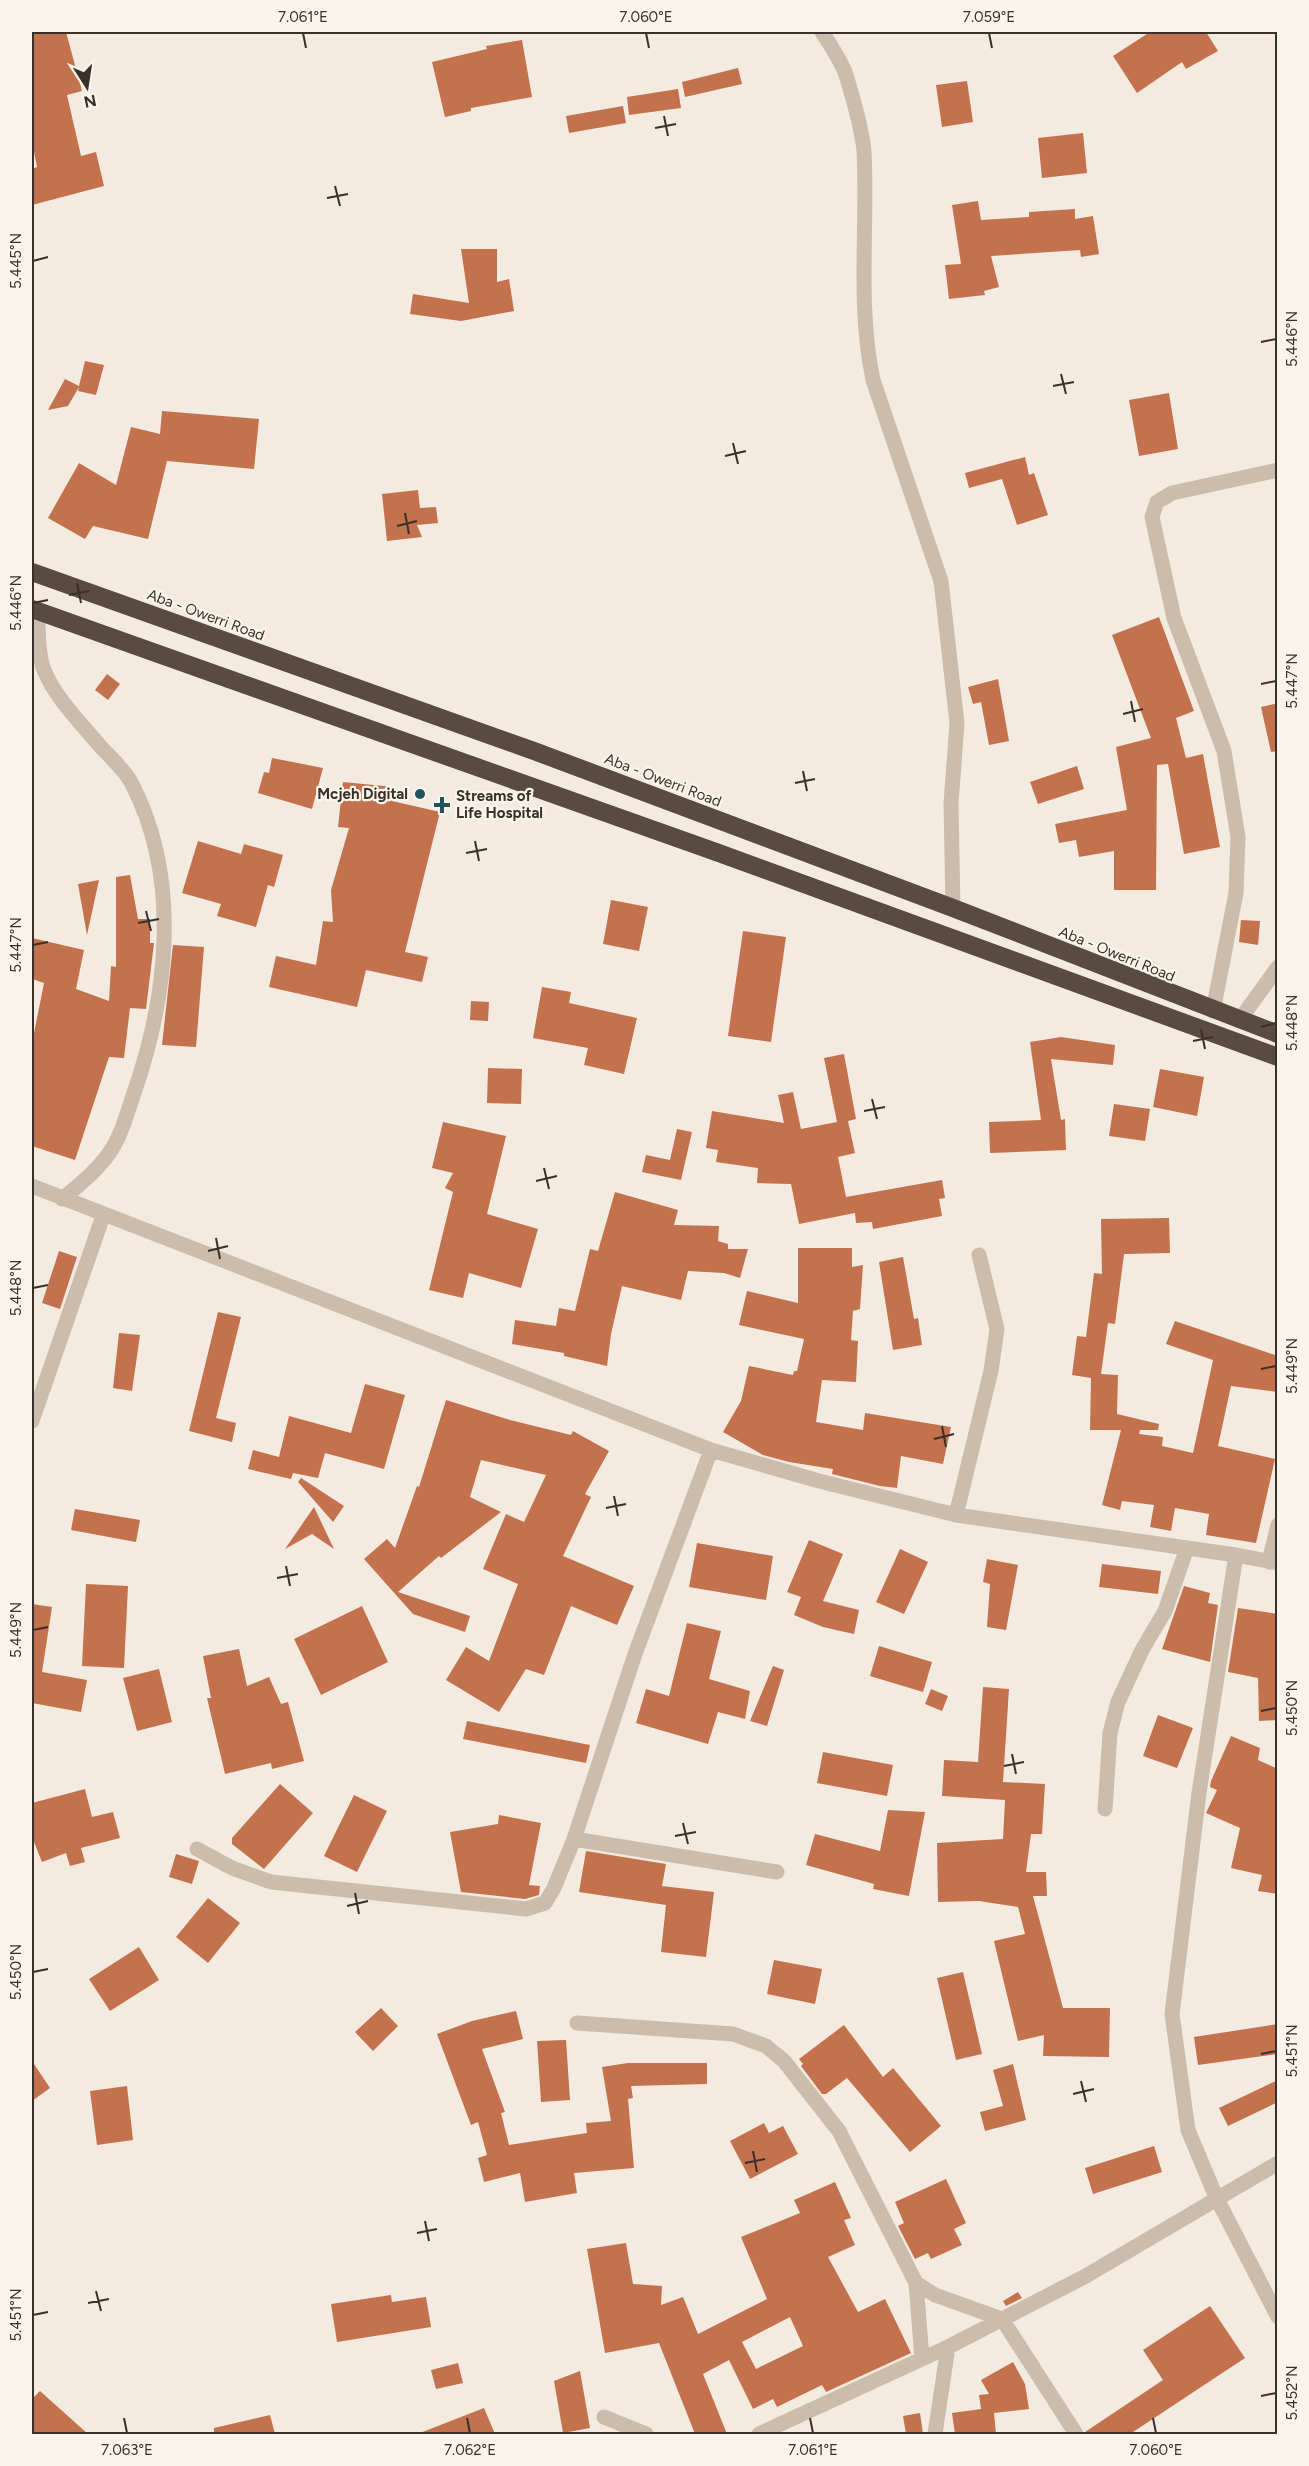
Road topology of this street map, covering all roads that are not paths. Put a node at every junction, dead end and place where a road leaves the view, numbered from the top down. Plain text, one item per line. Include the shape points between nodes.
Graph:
1 (822, 32) edge
2 (1278, 470) edge
3 (32, 572) edge
4 (34, 610) edge
5 (953, 908) junction
6 (1278, 967) edge
7 (1213, 1011) junction
8 (1239, 1021) junction
9 (1278, 1034) edge
10 (1278, 1057) edge
11 (32, 1186) edge
12 (62, 1199) junction
13 (104, 1216) junction
14 (979, 1255) dead end
15 (32, 1421) edge
16 (711, 1450) junction
17 (956, 1515) junction
18 (1278, 1525) edge
19 (1187, 1548) junction
20 (1236, 1555) junction
21 (1273, 1562) edge
22 (1105, 1809) dead end
23 (574, 1839) junction
24 (197, 1849) dead end
25 (777, 1872) dead end
26 (577, 2023) dead end
27 (1278, 2163) edge
28 (1216, 2197) junction
29 (916, 2283) junction
30 (1278, 2317) edge
31 (1002, 2319) junction
32 (948, 2347) junction
33 (921, 2359) junction
34 (604, 2417) dead end
35 (646, 2434) edge
36 (759, 2434) edge
37 (935, 2434) edge
38 (1076, 2434) edge

1 - 5 street via 846,74 864,148 866,226 862,282 870,368 941,581 957,723 951,804
2 - 7 street via 1172,493 1157,502 1152,517 1174,618 1224,751 1238,837 1236,893
3 - 5 highway, Aba - Owerri Road via 534,751
4 - 10 highway
4 - 12 street via 43,668 61,700 131,781 147,816 159,859 164,903 164,946 156,1010 130,1105 110,1152 91,1175
5 - 7 highway, Aba - Owerri Road
6 - 8 street
7 - 8 highway, Aba - Owerri Road
8 - 9 highway, Aba - Owerri Road
11 - 12 street
12 - 13 street
13 - 15 street
13 - 16 street
14 - 17 street via 997,1329 991,1371
16 - 17 street
16 - 23 street via 635,1654
17 - 19 street
18 - 21 street
19 - 20 street
19 - 22 street via 1165,1611 1118,1702 1110,1733
20 - 21 street
20 - 28 street via 1199,1793 1172,2013 1188,2130
23 - 24 street via 545,1903 526,1909 271,1882 232,1868
23 - 25 street
26 - 29 street via 733,2034 766,2046 784,2061 839,2131
27 - 28 street
28 - 30 street
28 - 31 street via 1084,2277
29 - 31 street via 935,2295
29 - 33 street
31 - 32 street
31 - 38 street
32 - 33 street
32 - 37 street
33 - 36 street
34 - 35 street

